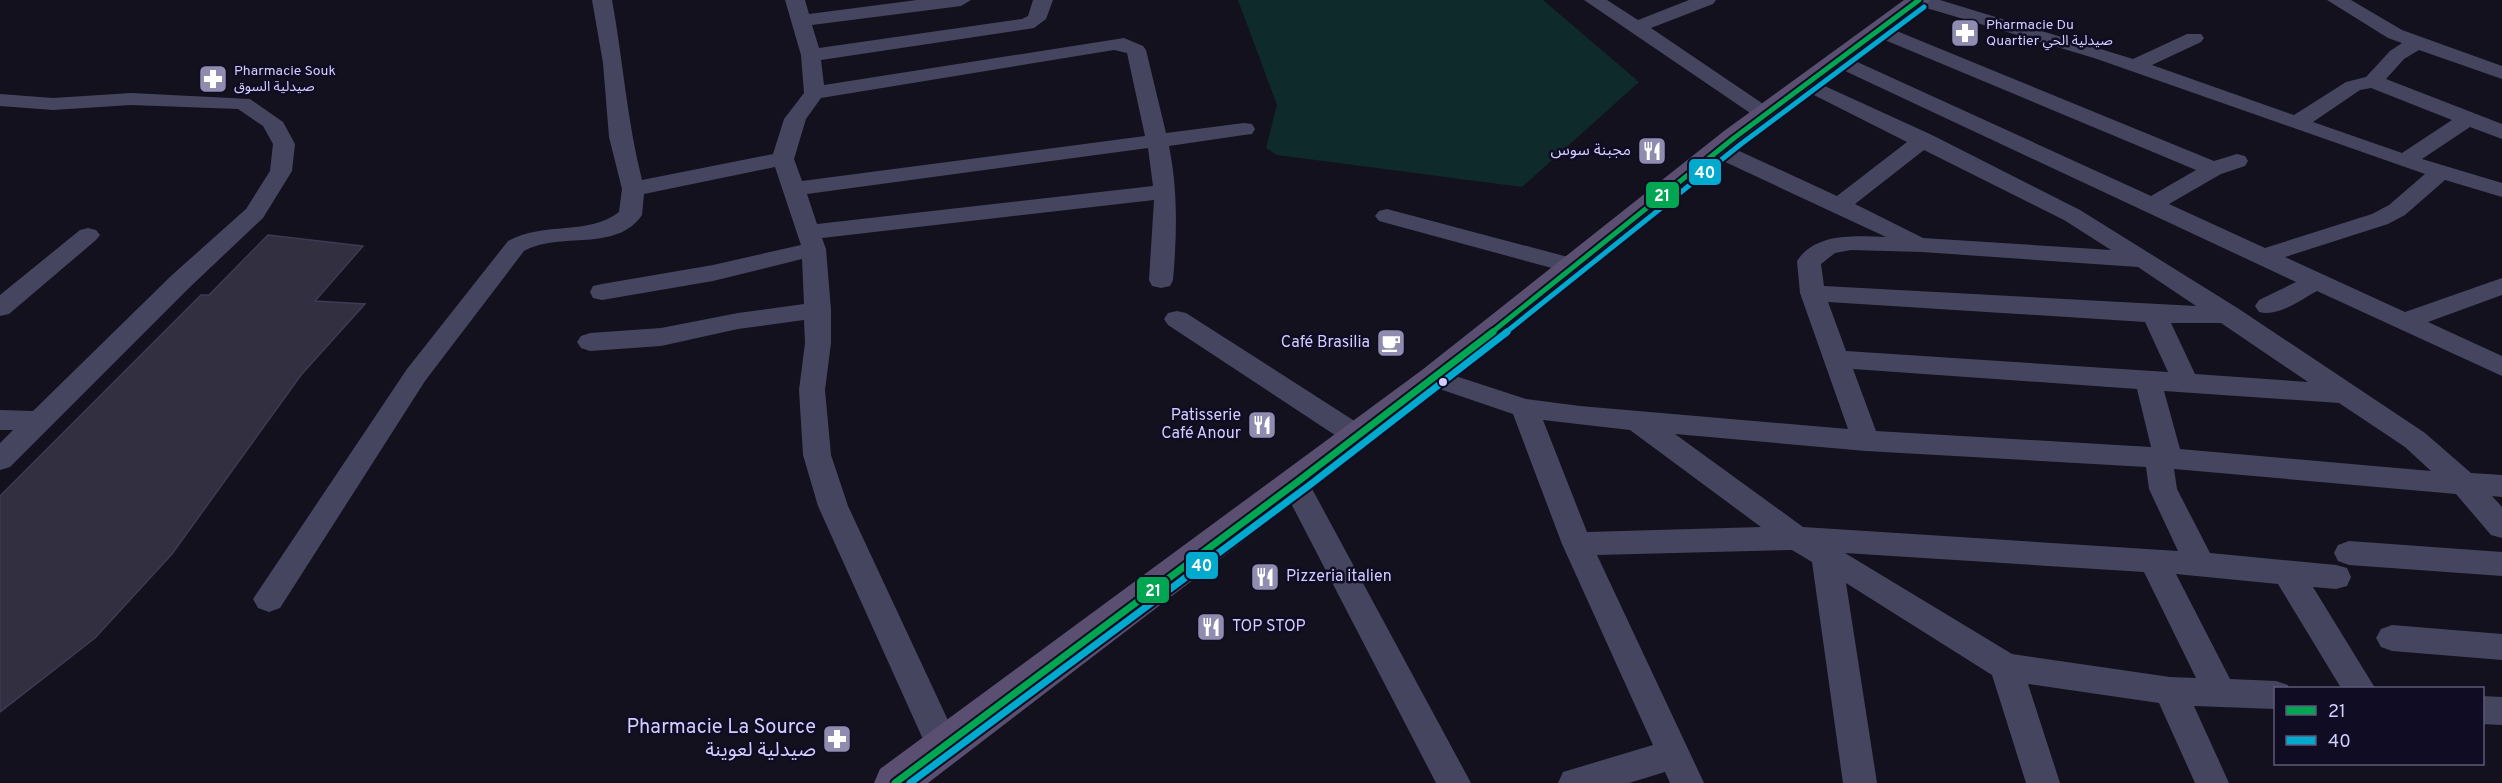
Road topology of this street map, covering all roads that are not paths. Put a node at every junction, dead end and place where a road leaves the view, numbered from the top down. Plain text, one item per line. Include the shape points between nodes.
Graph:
1 (602, 0) edge
2 (961, 0) edge
3 (1043, 0) edge
4 (1594, 0) edge
5 (1706, 0) edge
6 (1920, 0) edge
7 (2337, 0) edge
8 (797, 10) edge
9 (1636, 27) junction
10 (1875, 29) junction
11 (2194, 38) dead end
12 (2416, 43) junction
13 (811, 55) junction
14 (1835, 59) junction
15 (2134, 66) junction
16 (2502, 73) edge
17 (2373, 81) junction
18 (1805, 83) junction
19 (814, 93) junction
20 (0, 100) edge
21 (1764, 112) junction
22 (2467, 119) junction
23 (2298, 122) junction
24 (1244, 129) dead end
25 (2502, 132) edge
26 (1157, 140) junction
27 (1924, 140) junction
28 (1716, 148) junction
29 (783, 159) junction
30 (2404, 160) junction
31 (2237, 161) dead end
32 (2213, 169) junction
33 (2441, 172) junction
34 (633, 189) junction
35 (793, 189) junction
36 (2502, 190) edge
37 (1165, 192) junction
38 (1838, 206) junction
39 (2150, 206) junction
40 (1387, 216) dead end
41 (88, 235) dead end
42 (812, 240) junction
43 (1922, 245) junction
44 (2264, 256) junction
45 (2144, 260) junction
46 (1574, 266) junction
47 (1161, 280) dead end
48 (2318, 281) junction
49 (2502, 285) edge
50 (602, 292) dead end
51 (1812, 293) junction
52 (2268, 306) dead end
53 (0, 308) edge
54 (818, 310) junction
55 (2154, 314) junction
56 (2230, 315) junction
57 (1177, 319) dead end
58 (2406, 321) junction
59 (590, 342) dead end
60 (1837, 358) junction
61 (2502, 367) edge
62 (1434, 378) junction
63 (2148, 381) junction
64 (2186, 383) junction
65 (2350, 395) junction
66 (1524, 408) junction
67 (0, 420) edge
68 (1636, 420) junction
69 (39, 421) junction
70 (1357, 436) junction
71 (1866, 441) junction
72 (2162, 458) junction
73 (0, 460) edge
74 (1294, 482) junction
75 (2463, 483) junction
76 (2502, 486) edge
77 (2502, 527) edge
78 (1797, 538) junction
79 (1577, 544) junction
80 (1826, 556) junction
81 (2155, 563) junction
82 (2200, 564) junction
83 (2502, 564) edge
84 (2287, 572) junction
85 (269, 599) dead end
86 (2392, 638) dead end
87 (2497, 654) edge
88 (2006, 667) junction
89 (2357, 687) edge
90 (2170, 691) junction
91 (2221, 694) junction
92 (2274, 695) edge
93 (2484, 710) edge
94 (2502, 711) edge
95 (943, 746) junction
96 (1679, 769) edge
97 (1451, 782) edge
98 (895, 783) edge
99 (1575, 783) edge
100 (1860, 783) edge
101 (2043, 783) edge
102 (2212, 783) edge

1 - 34 street via 620,137
2 - 8 street
3 - 13 street via 1036,19 1027,24
4 - 9 street
5 - 9 street
6 - 10 main road
6 - 15 street
7 - 12 street
8 - 13 street
9 - 21 street
10 - 14 main road
10 - 32 street
11 - 15 street
12 - 16 street
12 - 17 street
13 - 19 street
14 - 18 main road
14 - 39 street
15 - 23 street
17 - 22 street
17 - 23 street via 2353,86
18 - 21 main road
18 - 27 street
19 - 26 street via 1124,44 1136,50
19 - 29 street via 795,119
20 - 69 street via 53,104 131,99 243,103 272,122 284,144 281,171 255,213
21 - 28 main road
22 - 25 street
22 - 30 street
23 - 30 street
24 - 26 street
26 - 35 street
26 - 37 street
27 - 38 street
27 - 45 street via 2072,215
28 - 38 street
28 - 46 main road
29 - 34 street
29 - 35 street
30 - 33 street
31 - 32 street
32 - 39 street
33 - 36 street
33 - 44 street via 2397,210 2380,219
34 - 85 street via 630,215 623,222 598,231 534,237 516,246 416,375
35 - 42 street
37 - 42 street
37 - 47 street
38 - 43 street
39 - 44 street
40 - 46 street
41 - 53 street
42 - 50 street via 714,273
42 - 54 street
43 - 45 street
43 - 51 street via 1851,243 1828,247 1809,261
44 - 48 street
45 - 56 street
46 - 62 main road
48 - 52 street
48 - 58 street
49 - 58 street
51 - 55 street
51 - 60 street
54 - 59 street via 661,337
54 - 95 street via 812,390 817,455 833,506
55 - 56 street
55 - 64 street
56 - 65 street
57 - 70 street
58 - 61 street
60 - 63 street
60 - 71 street
62 - 66 street
62 - 70 main road
63 - 64 street
63 - 72 street via 2166,449
64 - 65 street
65 - 75 street via 2415,440
66 - 68 street
66 - 79 street
67 - 69 street
68 - 71 street
68 - 78 street
69 - 73 street
70 - 74 main road
71 - 72 street
72 - 75 street
72 - 82 street via 2159,471 2163,489
74 - 95 main road
74 - 97 street
75 - 76 street
75 - 77 street
78 - 79 street
78 - 80 street
78 - 81 street
79 - 96 street
80 - 88 street
80 - 100 street
81 - 82 street
81 - 91 street
82 - 84 street
83 - 84 street via 2342,565
84 - 89 street
86 - 87 street
88 - 90 street
88 - 101 street
90 - 91 street
90 - 102 street
91 - 92 street
93 - 94 street
95 - 98 main road
96 - 99 street

